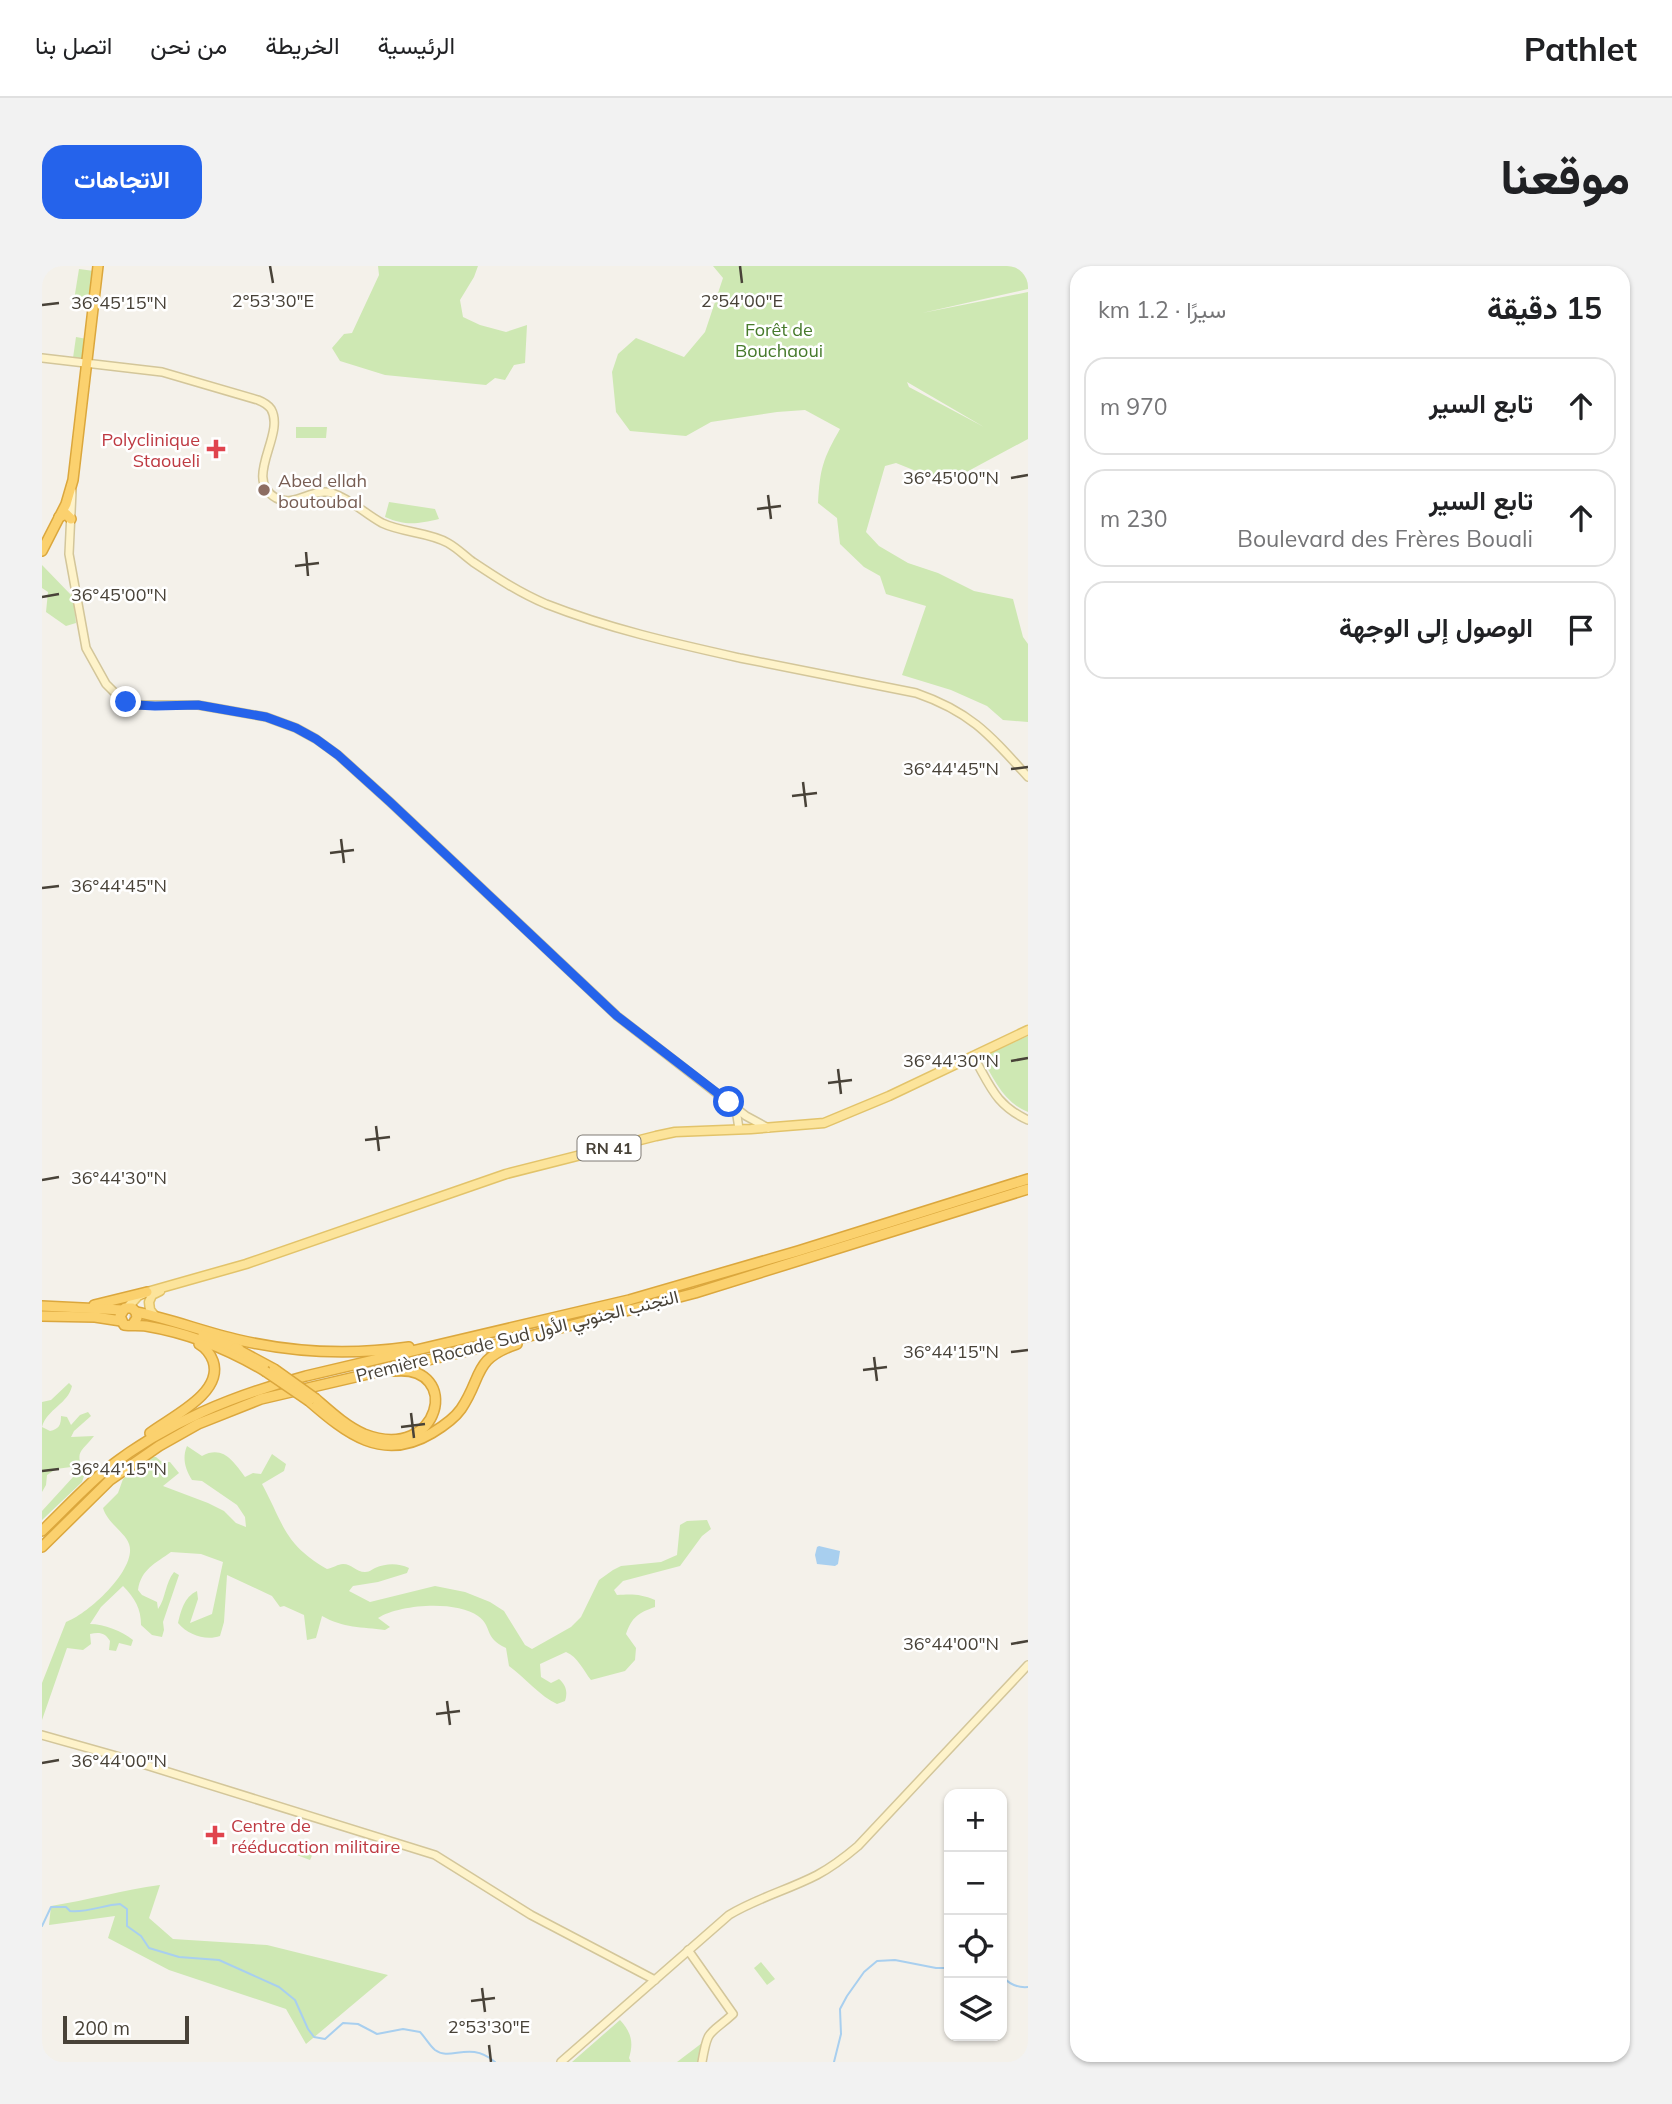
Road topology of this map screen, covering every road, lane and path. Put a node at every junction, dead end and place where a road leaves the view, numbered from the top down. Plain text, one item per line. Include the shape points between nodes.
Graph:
1 (98, 266) edge
2 (42, 358) edge
3 (87, 364) junction
4 (73, 480) junction
5 (59, 517) junction
6 (71, 519) junction
7 (42, 551) edge
8 (1028, 777) edge
9 (1028, 1030) edge
10 (973, 1056) junction
11 (736, 1108) junction
12 (1028, 1120) edge
13 (768, 1128) junction
14 (739, 1129) junction
15 (1028, 1179) edge
16 (1028, 1191) edge
17 (188, 1281) junction
18 (162, 1290) junction
19 (147, 1292) junction
20 (42, 1306) edge
21 (87, 1307) junction
22 (42, 1314) edge
23 (133, 1314) junction
24 (562, 1314) junction
25 (587, 1321) junction
26 (189, 1334) junction
27 (275, 1348) junction
28 (247, 1353) junction
29 (270, 1370) junction
30 (320, 1384) junction
31 (312, 1400) junction
32 (109, 1467) junction
33 (42, 1531) edge
34 (42, 1547) edge
35 (1028, 1665) edge
36 (42, 1735) edge
37 (688, 1950) junction
38 (655, 1980) junction
39 (561, 2062) edge
40 (702, 2062) edge

1 - 3 highway
2 - 3 main road
3 - 4 highway
3 - 8 main road via 172,374 268,406 273,431 263,472 265,485 282,500 333,493 380,522 446,542 522,593 604,625 932,698 975,722
4 - 5 highway
4 - 6 main road
5 - 6 highway via 66,514
5 - 7 highway
6 - 11 main road via 69,554 86,648 118,696 136,705 198,705 266,717 296,728 338,755 617,1016
9 - 10 main road, RN 41
10 - 12 main road via 1002,1104
10 - 13 main road, RN 41 via 824,1123
11 - 13 main road
11 - 14 main road
13 - 14 main road, RN 41
14 - 17 main road, RN 41 via 674,1132 506,1174
15 - 24 highway, Première Rocade Sud التجنب الجنوبي الأول via 733,1270
16 - 25 highway, Première Rocade Sud التجنب الجنوبي الأول via 695,1293
17 - 18 main road
17 - 19 main road
18 - 23 main road via 142,1297
18 - 23 main road via 152,1295 149,1306
19 - 21 highway
19 - 23 main road via 138,1296
20 - 21 highway
21 - 23 highway
22 - 23 highway
23 - 26 highway
23 - 26 highway via 136,1321 132,1325
23 - 27 highway
23 - 28 highway via 145,1322
24 - 27 highway via 391,1349
24 - 32 highway, Première Rocade Sud التجنب الجنوبي الأول via 257,1389 169,1428
25 - 30 highway, Première Rocade Sud التجنب الجنوبي الأول
25 - 31 highway via 490,1357 461,1409 425,1437 409,1443 368,1442 338,1426
26 - 27 highway
26 - 28 highway
26 - 29 highway
26 - 32 highway via 212,1358 215,1372 211,1385
28 - 29 highway
29 - 31 highway, bridge
30 - 31 highway via 412,1371 432,1386 435,1409 420,1431 390,1439 366,1435
30 - 34 highway, Première Rocade Sud التجنب الجنوبي الأول via 235,1408 159,1446 110,1480
32 - 33 highway, Première Rocade Sud التجنب الجنوبي الأول
35 - 37 main road via 858,1846 815,1876 745,1905
36 - 38 main road via 435,1855 531,1915
37 - 38 main road
37 - 40 main road via 733,2014 706,2038
38 - 39 main road

